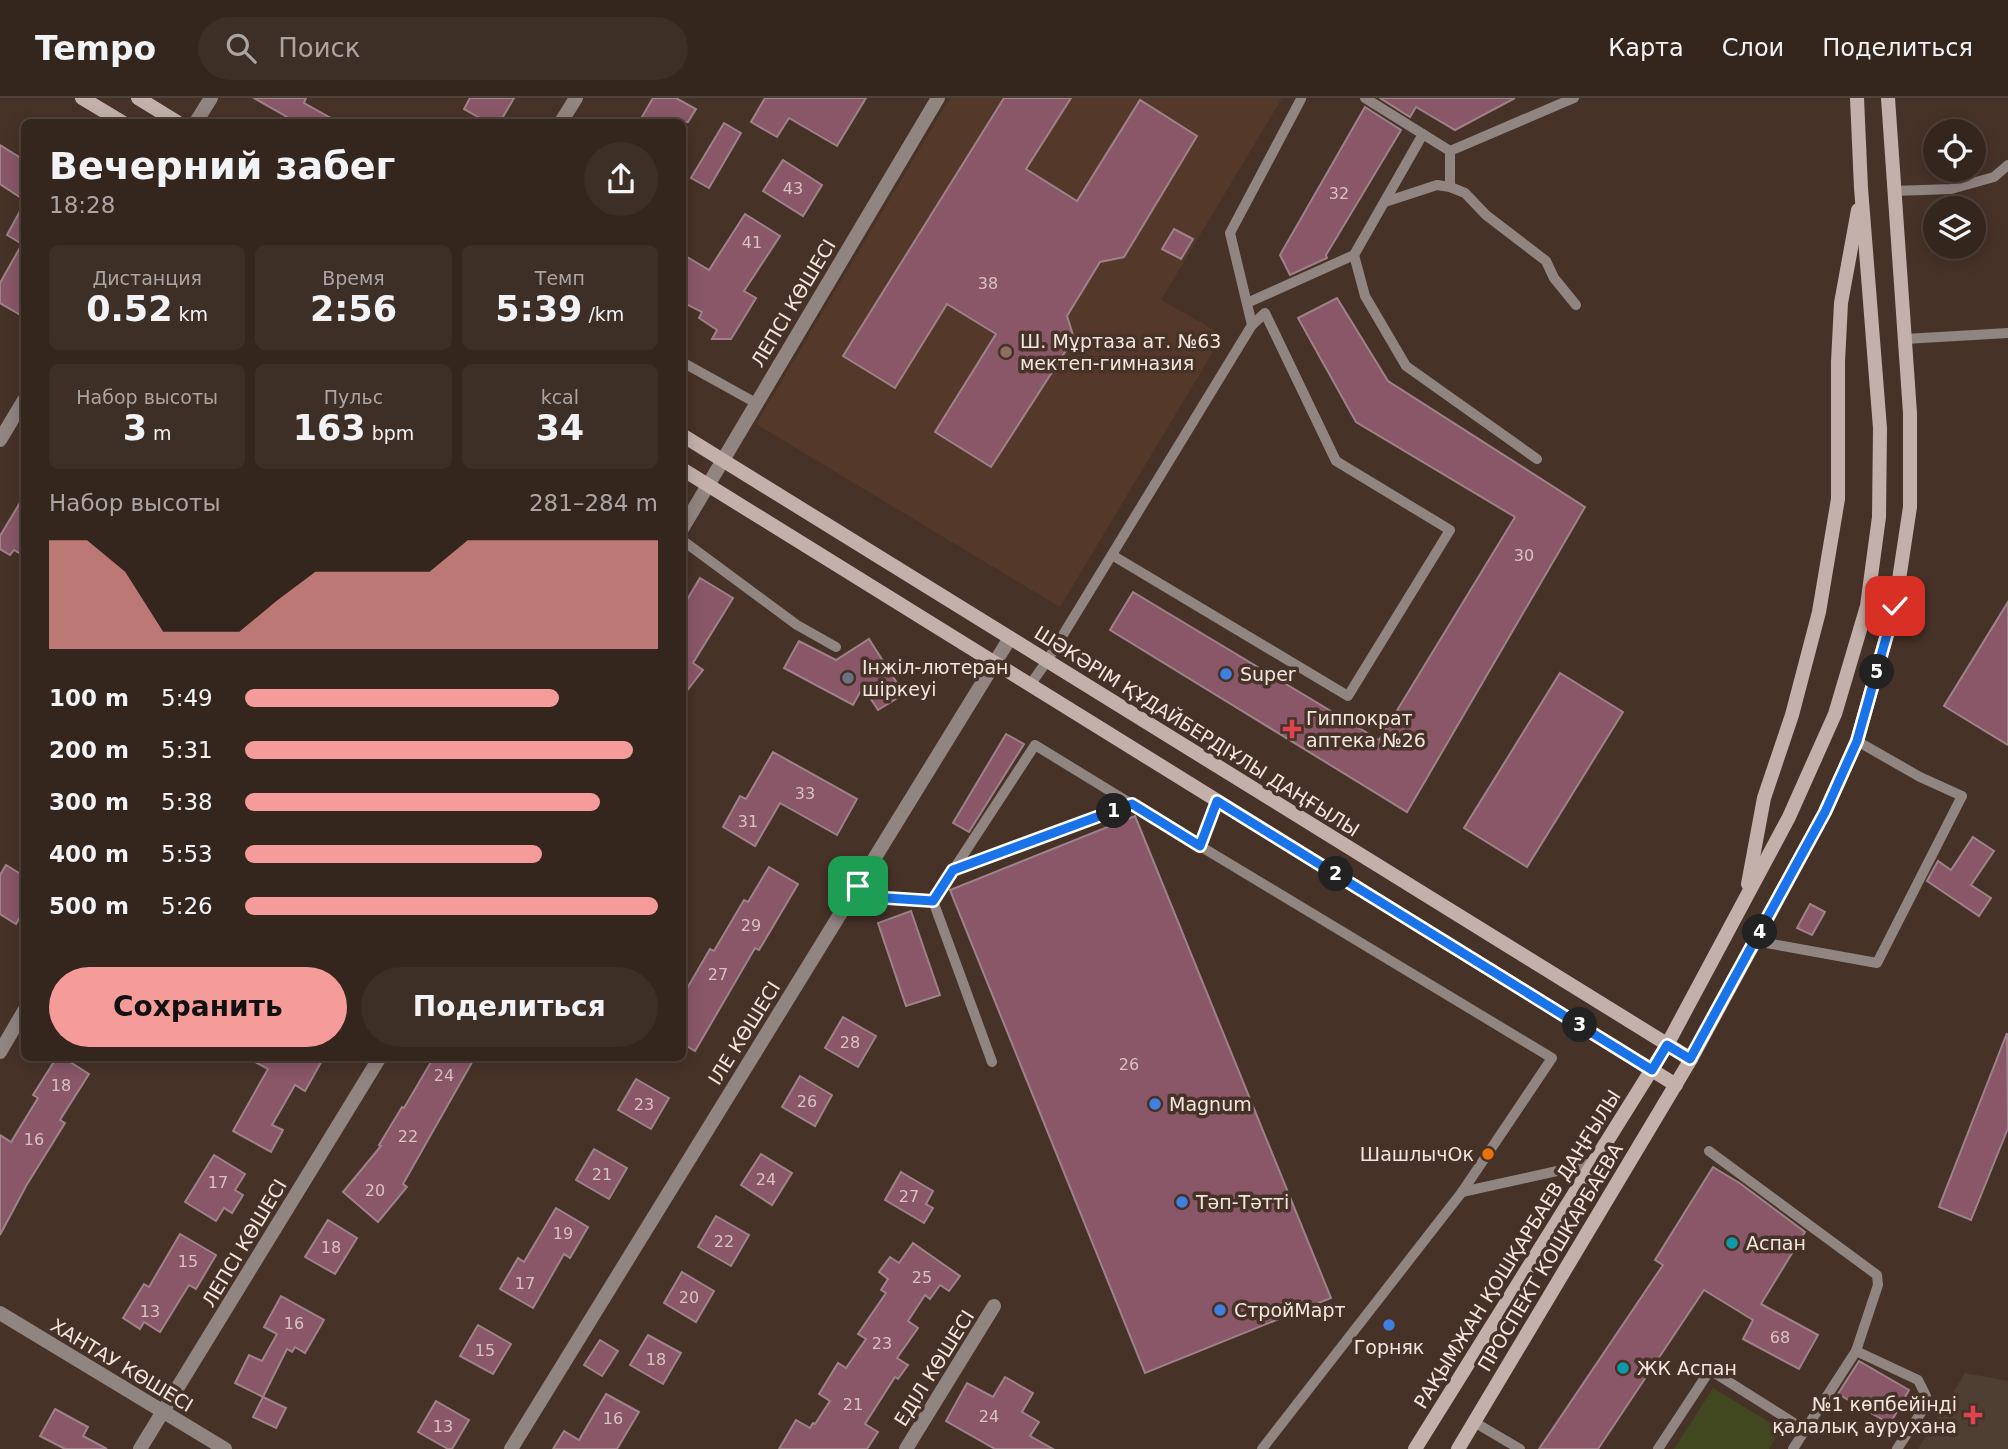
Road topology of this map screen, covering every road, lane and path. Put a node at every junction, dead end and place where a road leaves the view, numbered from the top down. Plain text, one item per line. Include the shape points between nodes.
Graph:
1 (82, 98) edge
2 (138, 98) edge
3 (211, 98) edge
4 (576, 98) edge
5 (938, 98) edge
6 (1365, 98) edge
7 (1574, 98) edge
8 (1857, 98) edge
9 (1888, 98) edge
10 (1301, 99) edge
11 (117, 119) edge
12 (172, 119) edge
13 (198, 119) edge
14 (563, 119) edge
15 (1423, 134) junction
16 (1450, 151) junction
17 (2008, 165) edge
18 (1450, 187) junction
19 (1861, 188) junction
20 (1895, 191) junction
21 (1385, 202) junction
22 (1354, 256) junction
23 (1247, 303) junction
24 (1576, 305) dead end
25 (1252, 325) junction
26 (2008, 333) edge
27 (1905, 339) junction
28 (686, 364) edge
29 (756, 403) junction
30 (21, 405) edge
31 (686, 438) edge
32 (0, 440) edge
33 (1537, 459) dead end
34 (722, 460) junction
35 (686, 472) edge
36 (707, 485) junction
37 (686, 522) edge
38 (686, 543) edge
39 (1112, 555) junction
40 (1010, 638) junction
41 (836, 647) dead end
42 (1047, 661) junction
43 (995, 663) junction
44 (1030, 685) junction
45 (1857, 741) junction
46 (1217, 801) junction
47 (1132, 804) junction
48 (1200, 846) junction
49 (953, 870) junction
50 (858, 886) junction
51 (1745, 900) junction
52 (933, 901) junction
53 (1755, 941) junction
54 (21, 1016) edge
55 (1667, 1045) junction
56 (0, 1052) edge
57 (1690, 1059) junction
58 (378, 1061) edge
59 (992, 1062) dead end
60 (1652, 1070) junction
61 (1676, 1085) junction
62 (1709, 1151) dead end
63 (1593, 1163) junction
64 (1462, 1192) junction
65 (994, 1306) dead end
66 (0, 1313) edge
67 (1856, 1350) junction
68 (164, 1412) junction
69 (1474, 1422) junction
70 (1805, 1430) junction
71 (140, 1449) edge
72 (225, 1449) edge
73 (511, 1449) edge
74 (906, 1449) edge
75 (1262, 1449) edge
76 (1415, 1449) edge
77 (1458, 1449) edge
78 (1520, 1449) edge
79 (1658, 1449) edge
80 (1793, 1449) edge
81 (1896, 1449) edge

1 - 11 main road
2 - 12 main road
3 - 13 street
4 - 14 street
5 - 29 street, ЛЕПСІ КӨШЕСІ
6 - 15 lane
7 - 16 lane
8 - 19 main road
9 - 20 main road
10 - 23 lane via 1230,233
15 - 16 lane
15 - 21 lane
16 - 18 lane
17 - 20 lane via 1994,177 1951,189
18 - 21 lane via 1437,185
18 - 24 lane via 1465,193 1546,261
19 - 51 main road via 1841,303 1838,499 1819,612 1764,798
19 - 51 main road via 1880,428 1879,517 1867,606 1835,714
20 - 27 main road
21 - 22 lane
22 - 23 lane
22 - 33 lane via 1365,296 1406,366
23 - 25 lane
25 - 39 lane
25 - 39 lane via 1265,313 1336,461 1450,530 1348,696
26 - 27 lane
27 - 45 main road via 1910,508 1895,606
28 - 29 lane
29 - 34 street, ЛЕПСІ КӨШЕСІ
30 - 32 street
31 - 34 main road, ШӘКӘРІМ ҚҰДАЙБЕРДІҰЛЫ ДАҢҒЫЛЫ
34 - 36 street, ЛЕПСІ КӨШЕСІ
34 - 40 main road, ШӘКӘРІМ ҚҰДАЙБЕРДІҰЛЫ ДАҢҒЫЛЫ
35 - 36 main road
36 - 37 street, ЛЕПСІ КӨШЕСІ
36 - 43 main road
38 - 41 lane via 797,625
39 - 42 lane
40 - 42 main road, ШӘКӘРІМ ҚҰДАЙБЕРДІҰЛЫ ДАҢҒЫЛЫ
40 - 43 street, ІЛЕ КӨШЕСІ
42 - 44 lane
42 - 55 main road, ШӘКӘРІМ ҚҰДАЙБЕРДІҰЛЫ ДАҢҒЫЛЫ
43 - 44 main road
43 - 50 street, ІЛЕ КӨШЕСІ
44 - 46 main road
45 - 53 main road via 1825,812
45 - 53 lane via 1962,796 1877,963
46 - 48 lane
46 - 60 main road
47 - 48 lane
47 - 49 lane
47 - 49 lane via 1035,745
48 - 64 lane via 1552,1058
49 - 52 lane
50 - 52 lane via 887,898
50 - 73 street, ІЛЕ КӨШЕСІ
51 - 55 main road
52 - 59 lane
53 - 57 main road
54 - 56 street
55 - 57 main road, ШӘКӘРІМ ҚҰДАЙБЕРДІҰЛЫ ДАҢҒЫЛЫ
55 - 60 main road, РАҚЫМЖАН ҚОШҚАРБАЕВ ДАҢҒЫЛЫ
57 - 61 main road, ПРОСПЕКТ КОШКАРБАЕВА
58 - 68 street, ЛЕПСІ КӨШЕСІ
60 - 61 main road
60 - 63 main road, РАҚЫМЖАН ҚОШҚАРБАЕВ ДАҢҒЫЛЫ
61 - 69 main road, ПРОСПЕКТ КОШКАРБАЕВА
62 - 67 lane via 1877,1275 1878,1285
63 - 64 lane
63 - 76 main road, РАҚЫМЖАН ҚОШҚАРБАЕВ ДАҢҒЫЛЫ
64 - 75 lane
65 - 74 street, ЕДІЛ КӨШЕСІ
66 - 68 street, ХАНТАУ КӨШЕСІ
67 - 70 lane
67 - 81 lane via 1918,1380 1926,1396 1926,1405
68 - 71 street, ЛЕПСІ КӨШЕСІ
68 - 72 street, ХАНТАУ КӨШЕСІ
69 - 77 main road, ПРОСПЕКТ КОШКАРБАЕВА
69 - 78 lane
70 - 79 lane via 1710,1370
70 - 80 lane

